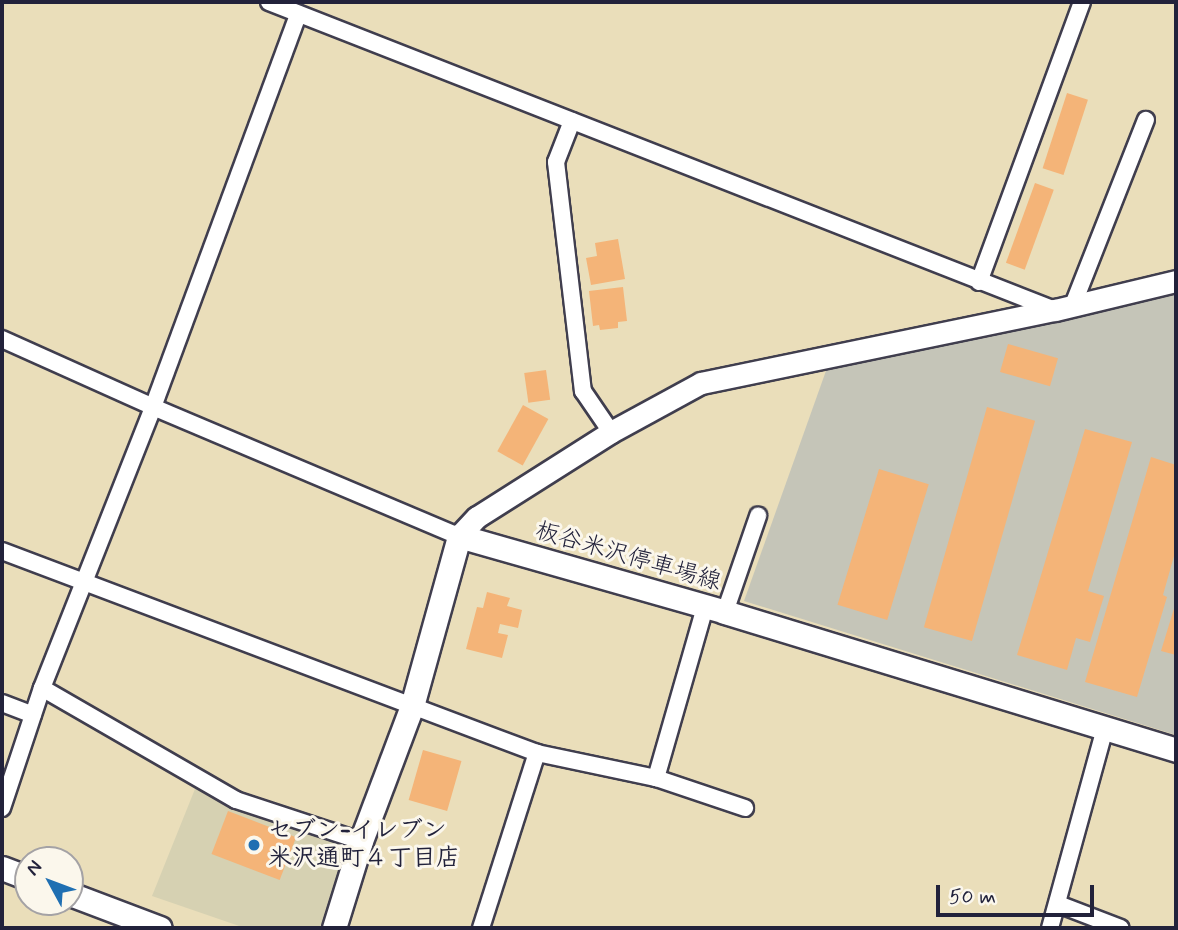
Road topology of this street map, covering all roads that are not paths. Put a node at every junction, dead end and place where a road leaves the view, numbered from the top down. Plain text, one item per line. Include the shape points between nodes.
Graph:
1 (1082, 2) edge
2 (275, 3) edge
3 (298, 15) junction
4 (1146, 120) dead end
5 (572, 121) junction
6 (1176, 280) edge
7 (979, 282) junction
8 (1064, 308) junction
9 (2, 339) edge
10 (153, 407) junction
11 (611, 432) junction
12 (758, 516) dead end
13 (459, 536) junction
14 (2, 551) edge
15 (84, 584) junction
16 (715, 609) junction
17 (42, 688) junction
18 (2, 703) edge
19 (412, 706) junction
20 (33, 715) junction
21 (1105, 728) junction
22 (1176, 750) edge
23 (537, 752) junction
24 (656, 778) junction
25 (2, 808) edge
26 (744, 808) dead end
27 (361, 841) junction
28 (84, 899) edge
29 (1058, 904) junction
30 (160, 928) edge
31 (334, 928) edge
32 (481, 928) edge
33 (1050, 928) edge
34 (1121, 928) edge

1 - 7 street
2 - 3 street
3 - 5 street
3 - 10 street
4 - 8 street
5 - 7 street
5 - 11 street via 556,162 583,391
6 - 8 street
7 - 8 street
8 - 11 street via 701,383
9 - 10 street
10 - 13 street
10 - 15 street
11 - 13 street via 477,517
12 - 16 street
13 - 16 main road, 板谷米沢停車場線
13 - 19 main road
14 - 15 street
15 - 17 street
15 - 19 street
16 - 21 main road, 板谷米沢停車場線
16 - 24 street
17 - 20 street
17 - 27 street via 236,800
18 - 20 street
19 - 23 street
19 - 27 main road
20 - 25 street
21 - 22 main road, 板谷米沢停車場線
21 - 29 street
23 - 24 street
23 - 32 street
24 - 26 street
27 - 31 main road
28 - 30 main road
29 - 33 street
29 - 34 street

